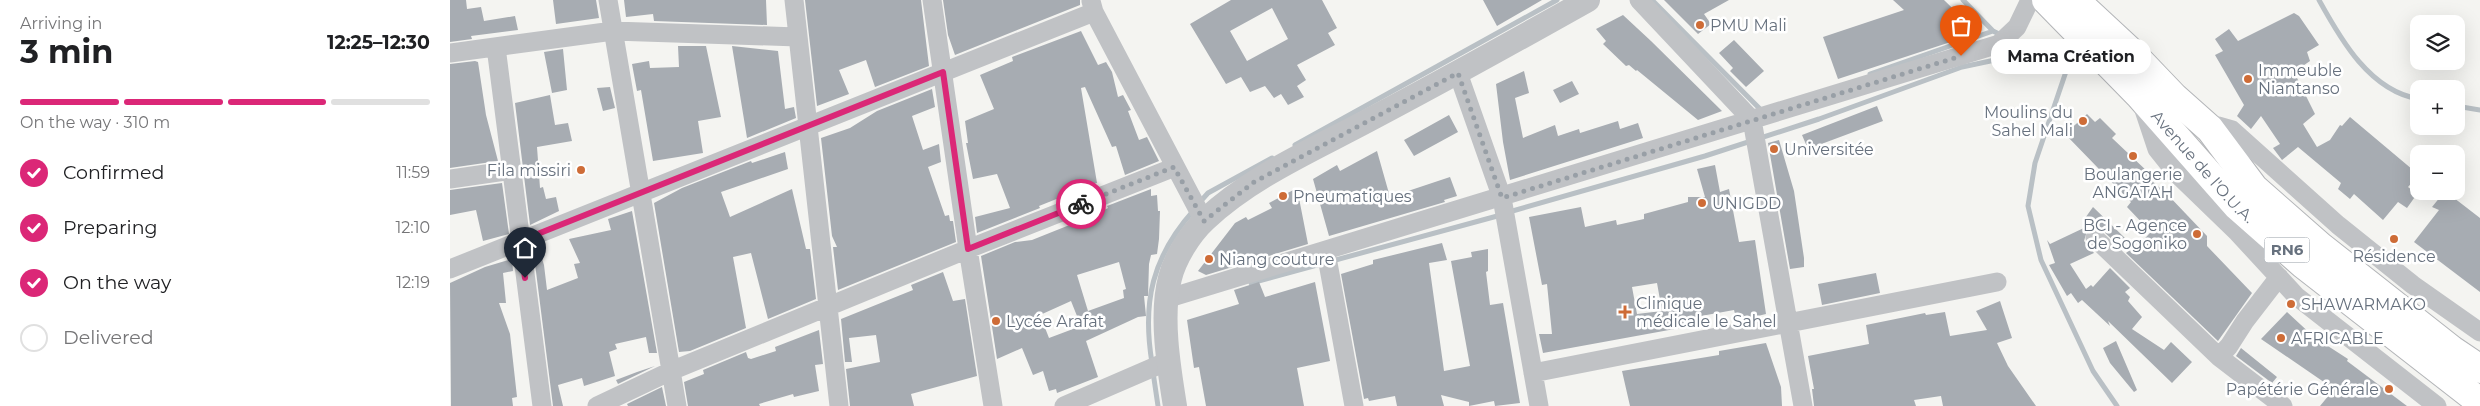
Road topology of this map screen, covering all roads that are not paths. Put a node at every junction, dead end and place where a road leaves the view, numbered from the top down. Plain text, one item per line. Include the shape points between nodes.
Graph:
1 (608, 0) edge
2 (794, 0) edge
3 (932, 0) edge
4 (1588, 0) edge
5 (1639, 0) edge
6 (2075, 0) edge
7 (2041, 1) edge
8 (1092, 6) edge
9 (613, 31) junction
10 (798, 37) junction
11 (496, 47) junction
12 (450, 53) edge
13 (2124, 62) junction
14 (943, 72) junction
15 (1458, 73) junction
16 (2140, 96) junction
17 (1752, 120) junction
18 (808, 127) junction
19 (2210, 129) junction
20 (1174, 167) junction
21 (512, 170) junction
22 (450, 179) edge
23 (640, 193) junction
24 (1502, 198) junction
25 (1204, 221) junction
26 (2095, 238) dead end
27 (520, 241) junction
28 (968, 249) junction
29 (1326, 252) junction
30 (450, 269) edge
31 (2279, 277) junction
32 (1997, 282) dead end
33 (1166, 299) junction
34 (828, 307) junction
35 (1788, 323) junction
36 (2480, 332) edge
37 (2219, 357) junction
38 (1168, 361) junction
39 (2480, 369) edge
40 (671, 371) junction
41 (1533, 373) junction
42 (2480, 402) edge
43 (542, 406) edge
44 (597, 406) edge
45 (677, 406) edge
46 (839, 406) edge
47 (994, 406) edge
48 (1064, 406) edge
49 (1176, 406) edge
50 (1354, 406) edge
51 (1539, 406) edge
52 (1803, 406) edge
53 (2283, 406) edge
54 (2437, 406) edge

1 - 9 street
2 - 10 street
3 - 14 street
4 - 15 street
5 - 17 street
6 - 13 highway, Avenue de l'O.U.A. / RN6
7 - 13 highway, Avenue de l'O.U.A. / RN6
7 - 17 street via 1999,44
8 - 14 street
8 - 20 street
9 - 10 street
9 - 11 street
9 - 23 street
10 - 18 street
11 - 12 street
11 - 21 street
13 - 16 highway, Avenue de l'O.U.A. / RN6
13 - 19 highway, Avenue de l'O.U.A. / RN6 via 2174,97
14 - 18 street
14 - 28 street
15 - 24 street
15 - 25 street via 1254,182
16 - 31 street, Avenue de l'O.U.A. via 2156,149
16 - 42 highway, Avenue de l'O.U.A. / RN6 via 2237,206 2312,270
17 - 24 street
17 - 35 street
18 - 23 street
18 - 34 street
19 - 36 street, Avenue de l'O.U.A. via 2225,126 2232,130 2338,225 2413,286
19 - 39 highway, Avenue de l'O.U.A. / RN6 via 2254,188 2390,301
20 - 25 street
20 - 28 street
21 - 22 street
21 - 27 street
23 - 27 street
23 - 40 street
24 - 29 street
24 - 41 street
25 - 33 street via 1183,249 1170,278
26 - 37 street
27 - 30 street
27 - 43 street
28 - 34 street
28 - 47 street
29 - 33 street
29 - 50 street
31 - 37 street
31 - 54 street, Avenue de l'O.U.A. via 2296,296
32 - 35 street
33 - 38 street
34 - 40 street
34 - 46 street
35 - 41 street
35 - 52 street
37 - 53 street
38 - 48 street
38 - 49 street
40 - 44 street
40 - 45 street
41 - 51 street

